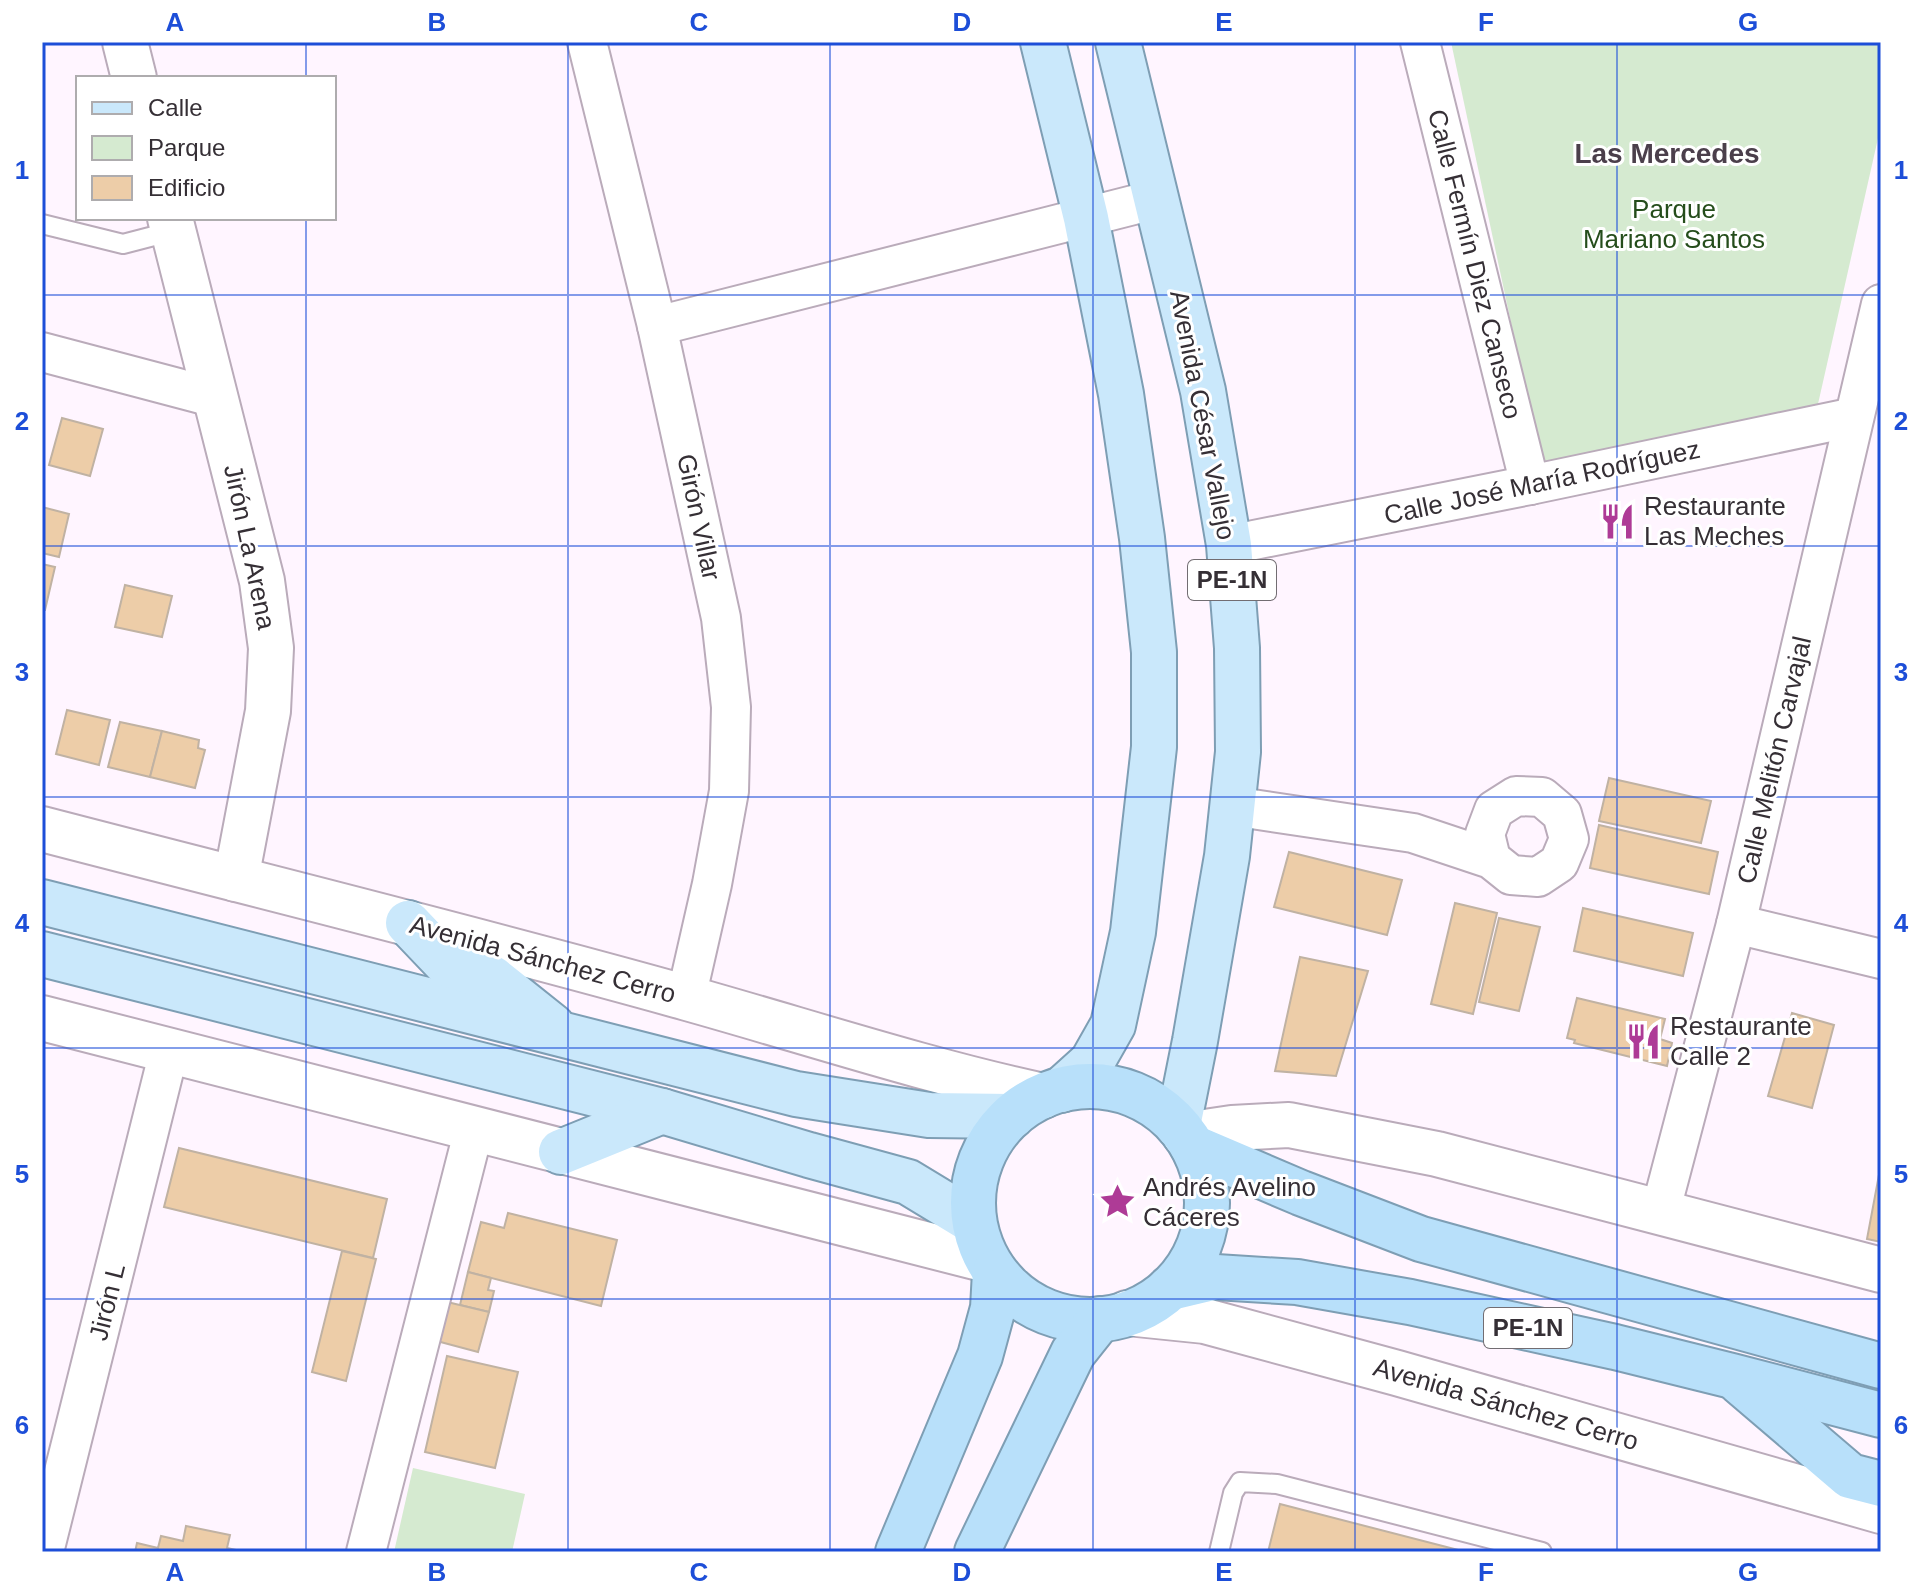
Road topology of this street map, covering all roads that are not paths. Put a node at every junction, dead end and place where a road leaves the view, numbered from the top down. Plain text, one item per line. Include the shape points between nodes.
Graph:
1 (125, 42) edge
2 (587, 42) edge
3 (1043, 42) edge
4 (1118, 42) edge
5 (1420, 42) edge
6 (134, 76) edge
7 (1157, 199) junction
8 (1086, 218) junction
9 (42, 224) edge
10 (172, 224) edge
11 (657, 326) junction
12 (1878, 327) edge
13 (42, 352) edge
14 (216, 398) junction
15 (1854, 417) junction
16 (1530, 485) junction
17 (1229, 545) junction
18 (1232, 806) junction
19 (42, 829) edge
20 (1491, 859) dead end
21 (236, 879) junction
22 (42, 902) edge
23 (408, 923) junction
24 (1736, 924) junction
25 (42, 954) edge
26 (1881, 959) edge
27 (686, 998) junction
28 (42, 1018) edge
29 (564, 1035) junction
30 (169, 1051) junction
31 (1039, 1101) junction
32 (662, 1111) junction
33 (474, 1129) junction
34 (1185, 1136) junction
35 (561, 1152) junction
36 (1660, 1213) junction
37 (985, 1251) junction
38 (1881, 1270) edge
39 (1170, 1288) junction
40 (1114, 1316) junction
41 (1881, 1366) edge
42 (1732, 1376) junction
43 (1881, 1415) edge
44 (1881, 1484) edge
45 (1881, 1511) edge
46 (44, 1552) edge
47 (366, 1552) edge
48 (898, 1552) edge
49 (977, 1552) edge
50 (1219, 1552) edge
51 (1542, 1552) edge

1 - 6 main road
2 - 11 street, Girón Villar
3 - 8 main road
4 - 7 main road, Avenida César Vallejo / PE-1N
5 - 16 street, Calle Fermín Diez Canseco
7 - 8 street
7 - 17 main road, Avenida César Vallejo / PE-1N via 1203,391
8 - 11 street
8 - 31 main road via 1121,394 1142,538 1154,652 1154,747 1133,932 1113,1025 1092,1062
9 - 10 lane via 123,244
10 - 14 main road, Jirón La Arena
11 - 27 street, Girón Villar via 721,618 731,707 729,791
12 - 15 street, Calle Melitón Carvajal
13 - 14 street
14 - 21 main road, Jirón La Arena via 262,581 271,648 268,711
15 - 16 street, Calle José María Rodríguez
15 - 24 street, Calle Melitón Carvajal
16 - 17 street, Calle José María Rodríguez
17 - 18 main road, Avenida César Vallejo / PE-1N via 1237,648 1238,752
18 - 20 street via 1413,833
18 - 34 main road, Avenida César Vallejo / PE-1N
19 - 21 main road, Avenida Sánchez Cerro
21 - 23 main road, Avenida Sánchez Cerro
22 - 29 main road
23 - 27 main road, Avenida Sánchez Cerro
23 - 29 main road via 448,965 492,978
24 - 26 street
24 - 36 street, Calle Melitón Carvajal
25 - 32 main road
27 - 31 main road, Avenida Sánchez Cerro
28 - 30 main road
29 - 31 main road via 796,1094 929,1115
30 - 33 main road
30 - 46 street, Jirón L
31 - 34 highway, PE-1N via 1097,1087 1115,1089 1165,1113
31 - 37 highway via 998,1130 979,1164 973,1193
32 - 35 main road
32 - 37 main road via 908,1182
33 - 35 main road
33 - 47 street
34 - 36 main road via 1289,1125 1437,1154
34 - 39 highway, PE-1N via 1201,1167 1207,1210 1196,1252
34 - 41 highway, PE-1N via 1301,1193 1421,1239
35 - 37 main road
36 - 38 main road
37 - 40 highway via 1008,1287 1041,1309 1080,1319
37 - 48 highway via 993,1308 980,1356
39 - 40 highway, PE-1N via 1150,1303
39 - 42 highway, PE-1N via 1216,1277 1297,1282 1410,1302
40 - 45 main road, Avenida Sánchez Cerro via 1205,1321
40 - 49 highway via 1073,1353
42 - 43 highway, PE-1N
42 - 44 highway via 1850,1476
50 - 51 lane via 1240,1482 1277,1484

